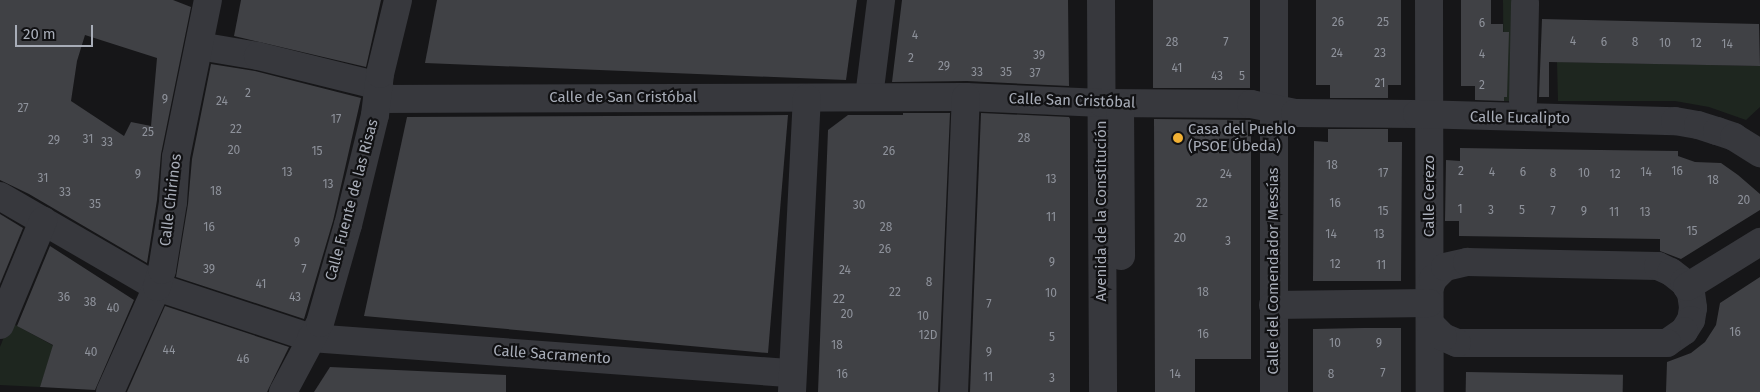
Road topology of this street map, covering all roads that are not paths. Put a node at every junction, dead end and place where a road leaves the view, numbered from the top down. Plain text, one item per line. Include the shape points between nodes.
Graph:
1 (208, 0) edge
2 (398, 0) edge
3 (881, 0) edge
4 (1101, 0) edge
5 (1120, 0) edge
6 (1274, 0) edge
7 (1429, 0) edge
8 (1525, 4) dead end
9 (199, 46) junction
10 (378, 93) junction
11 (869, 97) junction
12 (966, 97) junction
13 (807, 98) junction
14 (1523, 101) dead end
15 (1111, 103) junction
16 (1274, 109) junction
17 (1430, 115) junction
18 (1760, 153) edge
19 (0, 196) edge
20 (43, 221) junction
21 (1760, 242) edge
22 (157, 287) junction
23 (1687, 287) junction
24 (1273, 305) junction
25 (1429, 305) junction
26 (0, 325) edge
27 (311, 338) junction
28 (792, 382) edge
29 (110, 392) edge
30 (283, 392) edge
31 (954, 392) edge
32 (1103, 392) edge
33 (1121, 392) edge
34 (1274, 392) edge
35 (1430, 392) edge

1 - 9 street, Calle Chirinos
2 - 10 street, Calle Fuente de las Risas
3 - 11 street
4 - 15 street, Avenida de la Constitución
5 - 15 street, Avenida de la Constitución
6 - 16 street, Calle del Comendador Messías
7 - 17 street, Calle Cerezo
8 - 14 street
9 - 10 street, Calle de San Cristóbal via 258,56
9 - 22 street, Calle Chirinos via 176,157 174,202
10 - 13 street, Calle de San Cristóbal
10 - 27 street, Calle Fuente de las Risas via 348,225 320,323
11 - 12 street, Calle San Cristóbal
11 - 13 street, Calle de San Cristóbal
12 - 15 street, Calle San Cristóbal
12 - 31 street
13 - 28 street
15 - 16 street, Calle San Cristóbal via 1251,104
15 - 32 street, Avenida de la Constitución
15 - 33 street, Avenida de la Constitución
16 - 17 street, Calle Eucalipto via 1295,113
16 - 24 street, Calle del Comendador Messías
17 - 18 street, Calle Eucalipto via 1675,121 1734,137
17 - 25 street, Calle Cerezo
19 - 20 street, Calle Sacramento
20 - 22 street, Calle Sacramento
20 - 26 street
21 - 23 street
22 - 27 street, Calle Sacramento
22 - 29 street, Calle Chirinos
23 - 25 street via 1671,272 1658,266 1467,262 1445,267 1433,279
23 - 25 street via 1693,299 1691,320 1680,336 1667,343 1457,343 1443,337
24 - 25 street
24 - 34 street, Calle del Comendador Messías
25 - 35 street, Calle Cerezo
27 - 28 street, Calle Sacramento
27 - 30 street, Calle Fuente de las Risas

